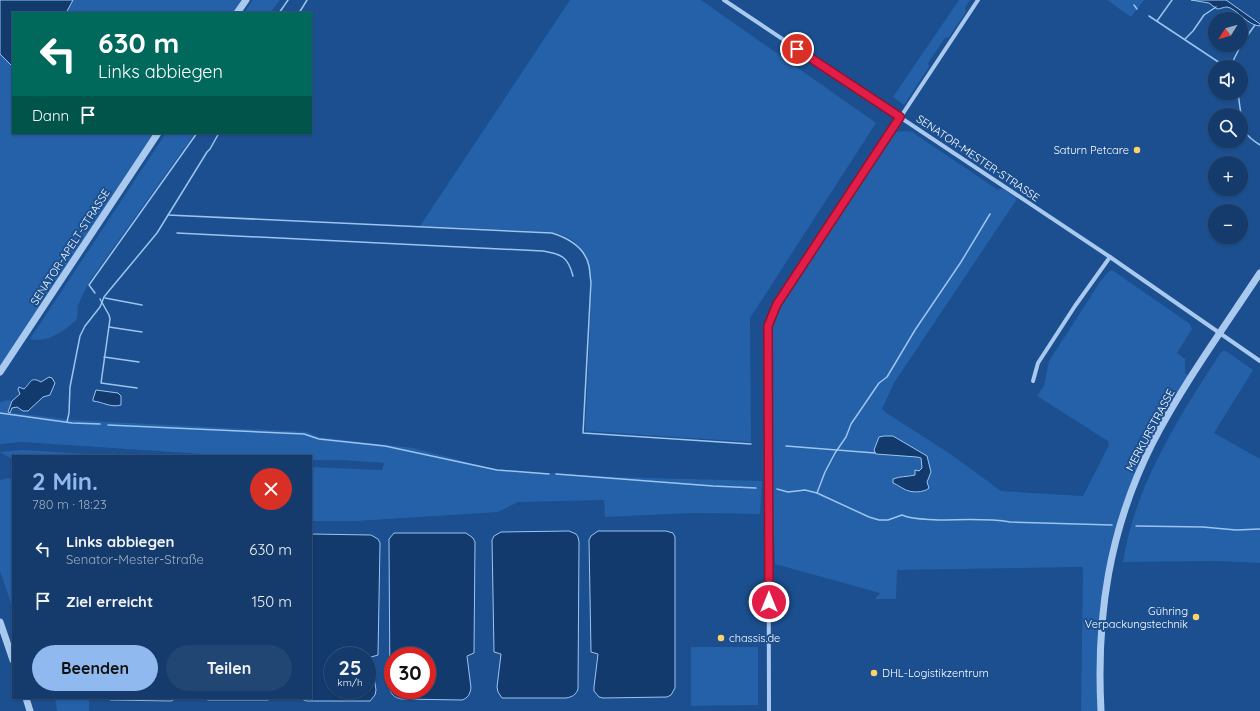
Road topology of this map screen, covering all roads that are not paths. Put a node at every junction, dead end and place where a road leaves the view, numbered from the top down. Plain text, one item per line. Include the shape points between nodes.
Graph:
1 (246, 0) edge
2 (724, 0) edge
3 (978, 0) edge
4 (238, 12) edge
5 (900, 117) junction
6 (157, 134) edge
7 (1110, 257) junction
8 (1260, 273) edge
9 (1220, 333) junction
10 (1260, 361) edge
11 (0, 372) edge
12 (1033, 381) dead end
13 (0, 622) edge
14 (12, 657) edge
15 (26, 699) edge
16 (30, 711) edge
17 (769, 711) edge
18 (1101, 711) edge

1 - 4 street
2 - 5 street, SENATOR-MESTER-STRASSE
3 - 5 street
5 - 7 street, SENATOR-MESTER-STRASSE
5 - 17 street via 777,304 768,326
6 - 11 street, SENATOR-APELT-STRASSE
7 - 9 street, SENATOR-MESTER-STRASSE
7 - 12 street via 1038,364
8 - 9 street, MERKURSTRASSE
9 - 10 street, SENATOR-MESTER-STRASSE
9 - 18 street, MERKURSTRASSE via 1163,424 1123,515 1114,545 1101,623
13 - 14 street
15 - 16 street

